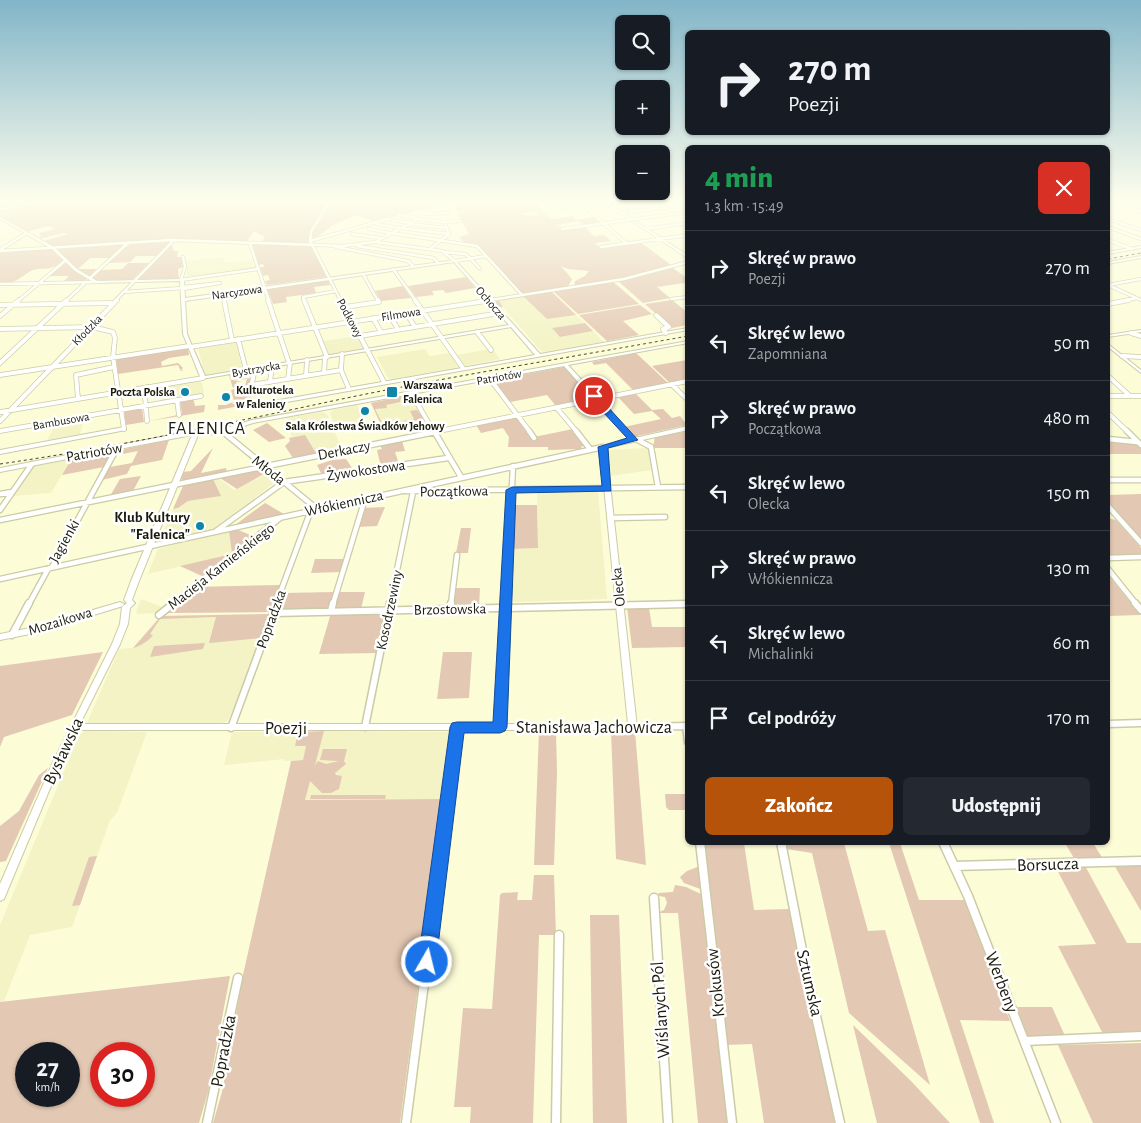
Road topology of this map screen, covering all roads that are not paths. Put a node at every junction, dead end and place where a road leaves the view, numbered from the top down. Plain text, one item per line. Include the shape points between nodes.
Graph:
1 (57, 252) edge
2 (118, 252) edge
3 (162, 252) edge
4 (252, 252) edge
5 (316, 252) edge
6 (364, 252) edge
7 (399, 252) edge
8 (444, 252) edge
9 (452, 252) edge
10 (483, 252) edge
11 (486, 256) junction
12 (183, 257) dead end
13 (1141, 257) edge
14 (470, 258) junction
15 (66, 260) junction
16 (455, 261) junction
17 (438, 263) junction
18 (685, 263) edge
19 (1110, 263) edge
20 (413, 266) junction
21 (257, 269) junction
22 (393, 269) junction
23 (480, 269) dead end
24 (362, 274) junction
25 (90, 278) junction
26 (330, 278) junction
27 (1141, 279) edge
28 (181, 280) junction
29 (99, 282) junction
30 (132, 282) junction
31 (38, 283) junction
32 (85, 283) junction
33 (0, 284) edge
34 (1110, 286) edge
35 (1110, 287) edge
36 (183, 288) junction
37 (263, 288) junction
38 (336, 291) junction
39 (123, 292) junction
40 (223, 294) junction
41 (522, 295) junction
42 (685, 297) edge
43 (672, 299) dead end
44 (1139, 299) edge
45 (184, 300) junction
46 (489, 301) junction
47 (62, 304) junction
48 (112, 304) junction
49 (1110, 304) edge
50 (0, 305) edge
51 (13, 305) junction
52 (345, 307) junction
53 (422, 311) junction
54 (406, 313) junction
55 (500, 313) junction
56 (656, 315) dead end
57 (0, 316) edge
58 (390, 316) junction
59 (373, 318) junction
60 (352, 321) junction
61 (431, 324) junction
62 (415, 326) junction
63 (512, 326) junction
64 (89, 327) junction
65 (315, 327) junction
66 (36, 328) junction
67 (0, 329) edge
68 (398, 329) junction
69 (685, 330) edge
70 (1141, 331) edge
71 (381, 332) junction
72 (477, 332) junction
73 (279, 333) junction
74 (666, 333) junction
75 (1131, 333) junction
76 (360, 336) junction
77 (1110, 336) edge
78 (1141, 336) edge
79 (441, 338) junction
80 (238, 339) junction
81 (232, 340) junction
82 (685, 343) edge
83 (1110, 346) edge
84 (189, 347) junction
85 (368, 350) junction
86 (491, 350) dead end
87 (342, 354) junction
88 (539, 356) junction
89 (1122, 356) junction
90 (113, 357) junction
91 (326, 357) junction
92 (1141, 357) edge
93 (308, 360) junction
94 (0, 363) edge
95 (290, 363) junction
96 (565, 365) junction
97 (272, 366) junction
98 (51, 367) junction
99 (114, 367) junction
100 (463, 368) junction
101 (255, 369) junction
102 (246, 370) junction
103 (341, 370) junction
104 (1141, 372) edge
105 (324, 373) junction
106 (0, 375) edge
107 (306, 376) junction
108 (203, 378) junction
109 (1110, 378) edge
110 (288, 379) junction
111 (490, 379) junction
112 (270, 382) junction
113 (384, 382) junction
114 (685, 382) edge
115 (671, 384) junction
116 (147, 387) junction
117 (349, 389) junction
118 (117, 392) junction
119 (410, 393) junction
120 (202, 396) dead end
121 (1110, 396) edge
122 (1130, 396) junction
123 (1141, 396) edge
124 (685, 397) edge
125 (78, 399) junction
126 (596, 399) junction
127 (177, 400) junction
128 (259, 405) dead end
129 (146, 406) junction
130 (556, 407) junction
131 (11, 410) junction
132 (121, 410) junction
133 (0, 412) edge
134 (179, 415) dead end
135 (517, 415) junction
136 (1110, 415) edge
137 (0, 421) edge
138 (147, 421) dead end
139 (685, 428) edge
140 (124, 429) joint
141 (220, 430) junction
142 (0, 431) edge
143 (433, 432) junction
144 (193, 434) junction
145 (653, 435) junction
146 (534, 438) dead end
147 (634, 439) junction
148 (1110, 439) edge
149 (1140, 443) edge
150 (603, 447) junction
151 (650, 447) junction
152 (117, 448) junction
153 (590, 449) junction
154 (0, 452) edge
155 (448, 458) junction
156 (32, 464) junction
157 (513, 466) junction
158 (264, 467) junction
159 (0, 470) edge
160 (461, 477) junction
161 (1110, 480) edge
162 (1141, 480) edge
163 (284, 482) junction
164 (174, 485) junction
165 (658, 487) junction
166 (685, 487) edge
167 (608, 489) junction
168 (512, 490) junction
169 (400, 491) junction
170 (12, 492) junction
171 (413, 492) junction
172 (0, 494) edge
173 (365, 499) junction
174 (85, 503) junction
175 (1110, 508) edge
176 (314, 509) junction
177 (0, 510) edge
178 (283, 516) junction
179 (664, 517) dead end
180 (610, 518) junction
181 (0, 520) edge
182 (214, 533) junction
183 (1141, 543) edge
184 (149, 546) junction
185 (457, 555) dead end
186 (1141, 557) edge
187 (1110, 558) edge
188 (52, 567) junction
189 (1110, 571) edge
190 (0, 578) edge
191 (125, 603) junction
192 (685, 604) edge
193 (620, 606) junction
194 (506, 608) junction
195 (450, 609) junction
196 (390, 610) junction
197 (1141, 610) edge
198 (331, 611) junction
199 (273, 613) junction
200 (159, 615) dead end
201 (12, 635) junction
202 (0, 637) edge
203 (1141, 723) edge
204 (1110, 724) edge
205 (685, 726) edge
206 (73, 727) junction
207 (365, 727) junction
208 (457, 727) junction
209 (500, 727) junction
210 (633, 727) junction
211 (231, 728) junction
212 (700, 845) edge
213 (782, 845) edge
214 (944, 845) edge
215 (1141, 861) edge
216 (954, 866) junction
217 (1, 892) edge
218 (654, 898) dead end
219 (559, 935) dead end
220 (238, 978) dead end
221 (1141, 1036) edge
222 (1025, 1041) junction
223 (207, 1123) edge
224 (406, 1123) edge
225 (556, 1123) edge
226 (668, 1123) edge
227 (732, 1123) edge
228 (840, 1123) edge
229 (1056, 1123) edge

1 - 15 street
2 - 25 street
3 - 30 street, Kłodzka
4 - 21 street
5 - 26 street, Podkowy
6 - 20 street via 408,261
7 - 17 street via 434,258
8 - 16 street, Ochocza
9 - 14 street, Ochocza
10 - 11 street
11 - 14 street, Narcyzowa
11 - 41 street
12 - 28 street via 185,267
13 - 19 street
14 - 16 street, Narcyzowa
14 - 23 street
15 - 25 street
15 - 31 street
16 - 17 street, Narcyzowa
16 - 46 street, Ochocza
17 - 20 street, Narcyzowa
18 - 41 street, Filmowa via 613,281
20 - 22 street, Narcyzowa
21 - 28 street
21 - 37 street
22 - 24 street, Narcyzowa
22 - 53 street
24 - 26 street, Narcyzowa
24 - 52 street via 379,301
25 - 29 street
26 - 37 street, Narcyzowa
26 - 38 street, Podkowy
27 - 34 street
28 - 30 street
28 - 36 street
29 - 30 street
29 - 32 street
30 - 39 street, Kłodzka
31 - 32 street
31 - 33 street
31 - 51 street
32 - 47 street
35 - 44 street
36 - 36 street via 220,284
36 - 39 street
36 - 45 street
37 - 40 street, Narcyzowa
37 - 73 street
38 - 52 street, Podkowy
38 - 65 street via 303,297
39 - 48 street, Kłodzka
40 - 45 street, Narcyzowa
40 - 81 street
41 - 46 street, Filmowa
42 - 43 street
44 - 49 street
45 - 84 street
46 - 53 street, Filmowa
46 - 55 street, Ochocza
47 - 48 street
47 - 51 street
47 - 66 street
48 - 64 street, Kłodzka
50 - 51 street
51 - 57 street
52 - 60 street, Podkowy
53 - 54 street, Filmowa
53 - 61 street
54 - 58 street, Filmowa
54 - 62 street
55 - 61 street
55 - 63 street, Ochocza
56 - 74 street via 670,327 663,329
58 - 59 street, Filmowa
58 - 68 street
59 - 60 street, Filmowa
59 - 71 street
60 - 65 street, Filmowa
60 - 76 street, Podkowy
61 - 62 street
61 - 79 street
62 - 68 street
63 - 72 street, Bystrzycka
63 - 88 street, Ochocza
64 - 66 street
64 - 90 street via 113,332
64 - 98 street, Kłodzka
65 - 73 street, Filmowa
65 - 91 street
66 - 67 street
66 - 94 street
68 - 71 street
69 - 74 street, Patriotów
70 - 75 street
71 - 76 street
72 - 79 street, Bystrzycka
72 - 86 street
73 - 80 street, Filmowa
73 - 95 street
74 - 88 street, Patriotów
75 - 77 street
75 - 78 street
76 - 85 street, Podkowy
79 - 85 street, Bystrzycka
79 - 100 street
80 - 81 street, Filmowa
80 - 102 street
81 - 84 street, Filmowa
82 - 96 street, Patriotów
83 - 89 street
84 - 90 street, Filmowa
84 - 108 street
85 - 87 street, Bystrzycka
85 - 113 street, Podkowy
87 - 91 street, Bystrzycka
87 - 103 street
88 - 100 street, Patriotów
89 - 92 street
89 - 104 street
90 - 98 street, Filmowa
90 - 99 street
91 - 93 street, Bystrzycka
91 - 105 street
93 - 95 street, Bystrzycka
93 - 107 street
95 - 97 street, Bystrzycka
95 - 110 street
96 - 111 street, Patriotów
96 - 126 street
97 - 101 street, Bystrzycka
97 - 112 street
98 - 106 street, Filmowa
98 - 131 street, Kłodzka
99 - 118 street
99 - 125 street via 76,375
100 - 113 street, Patriotów
101 - 102 street, Bystrzycka
101 - 112 street via 251,386
102 - 108 street, Bystrzycka
103 - 105 street
103 - 117 street
105 - 107 street
107 - 110 street
108 - 116 street, Bystrzycka
109 - 122 street
110 - 112 street
111 - 119 street, Patriotów
111 - 135 street
113 - 117 street, Patriotów
114 - 115 street, Derkaczy
115 - 124 street
115 - 126 street, Derkaczy
116 - 118 street, Bystrzycka
116 - 129 street
117 - 128 street, Patriotów
118 - 125 street, Bystrzycka
118 - 132 street
119 - 141 street, Patriotów
119 - 143 street
120 - 127 street, Bambusowa
121 - 122 street
122 - 123 street
125 - 131 street, Bystrzycka
126 - 130 street, Derkaczy
126 - 147 street
127 - 129 street, Bambusowa
127 - 134 street
129 - 132 street, Bambusowa
129 - 138 street
130 - 135 street, Derkaczy
130 - 153 street
131 - 133 street, Bystrzycka
131 - 137 street, Kłodzka
132 - 140 street
132 - 142 street, Bambusowa
135 - 143 street, Derkaczy
135 - 146 street
136 - 149 street
139 - 145 street, Włókiennicza
140 - 154 street, Patriotów
141 - 144 street, Patriotów
141 - 158 street, Młoda
143 - 155 street
143 - 158 street, Derkaczy
144 - 152 street, Patriotów
144 - 164 street, Bysławska
145 - 147 street, Włókiennicza
145 - 151 street
147 - 150 street, Włókiennicza
147 - 151 street
148 - 149 street
150 - 153 street, Włókiennicza
150 - 167 street, Olecka
151 - 165 street
152 - 156 street, Patriotów
152 - 174 street, Jagienki
153 - 157 street, Włókiennicza
155 - 160 street
155 - 163 street, Żywokostowa
156 - 159 street, Patriotów
156 - 170 street
157 - 160 street, Włókiennicza
157 - 168 street
158 - 163 street, Młoda
158 - 164 street, Derkaczy
160 - 169 street, Włókiennicza
161 - 162 street
163 - 176 street, Młoda
163 - 182 street
164 - 174 street, Derkaczy
164 - 184 street, Bysławska
165 - 166 street, Początkowa
165 - 167 street, Początkowa
167 - 168 street, Początkowa
167 - 180 street, Olecka
168 - 171 street, Początkowa
168 - 194 street
169 - 171 street, Początkowa
169 - 173 street, Włókiennicza
170 - 172 street
170 - 177 street
171 - 196 street, Kosodrzewiny
173 - 176 street, Włókiennicza
173 - 198 street
174 - 181 street, Derkaczy
174 - 188 street, Jagienki
175 - 183 street
176 - 178 street, Włókiennicza
176 - 199 street, Popradzka
178 - 182 street, Włókiennicza
178 - 200 street, Macieja Kamieńskiego
179 - 180 street
180 - 193 street, Olecka
182 - 184 street, Włókiennicza
184 - 188 street, Włókiennicza
184 - 191 street, Bysławska
185 - 195 street
186 - 187 street
188 - 190 street, Włókiennicza
188 - 201 street, Jagienki
189 - 197 street
191 - 201 street, Mozaikowa
191 - 206 street, Bysławska via 124,624 116,644
192 - 193 street, Brzostowska
193 - 194 street, Brzostowska
193 - 210 street, Olecka
194 - 195 street, Brzostowska
194 - 209 street
195 - 196 street, Brzostowska
196 - 198 street, Brzostowska
196 - 207 street, Kosodrzewiny
198 - 199 street, Brzostowska
199 - 211 street, Popradzka
201 - 202 street, Mozaikowa
203 - 204 street
205 - 210 street, Stanisława Jachowicza
206 - 211 street, Poezji
206 - 217 street, Bysławska
207 - 208 street, Poezji
207 - 211 street, Poezji
208 - 209 street, Poezji
208 - 224 street
209 - 210 street, Stanisława Jachowicza
212 - 227 street, Krokusów
213 - 228 street, Sztumska
214 - 216 street, Werbeny
215 - 216 street, Borsucza
216 - 222 street, Werbeny
218 - 226 street, Wiślanych Pól
219 - 225 street
220 - 223 street, Popradzka
221 - 222 street
222 - 229 street, Werbeny

